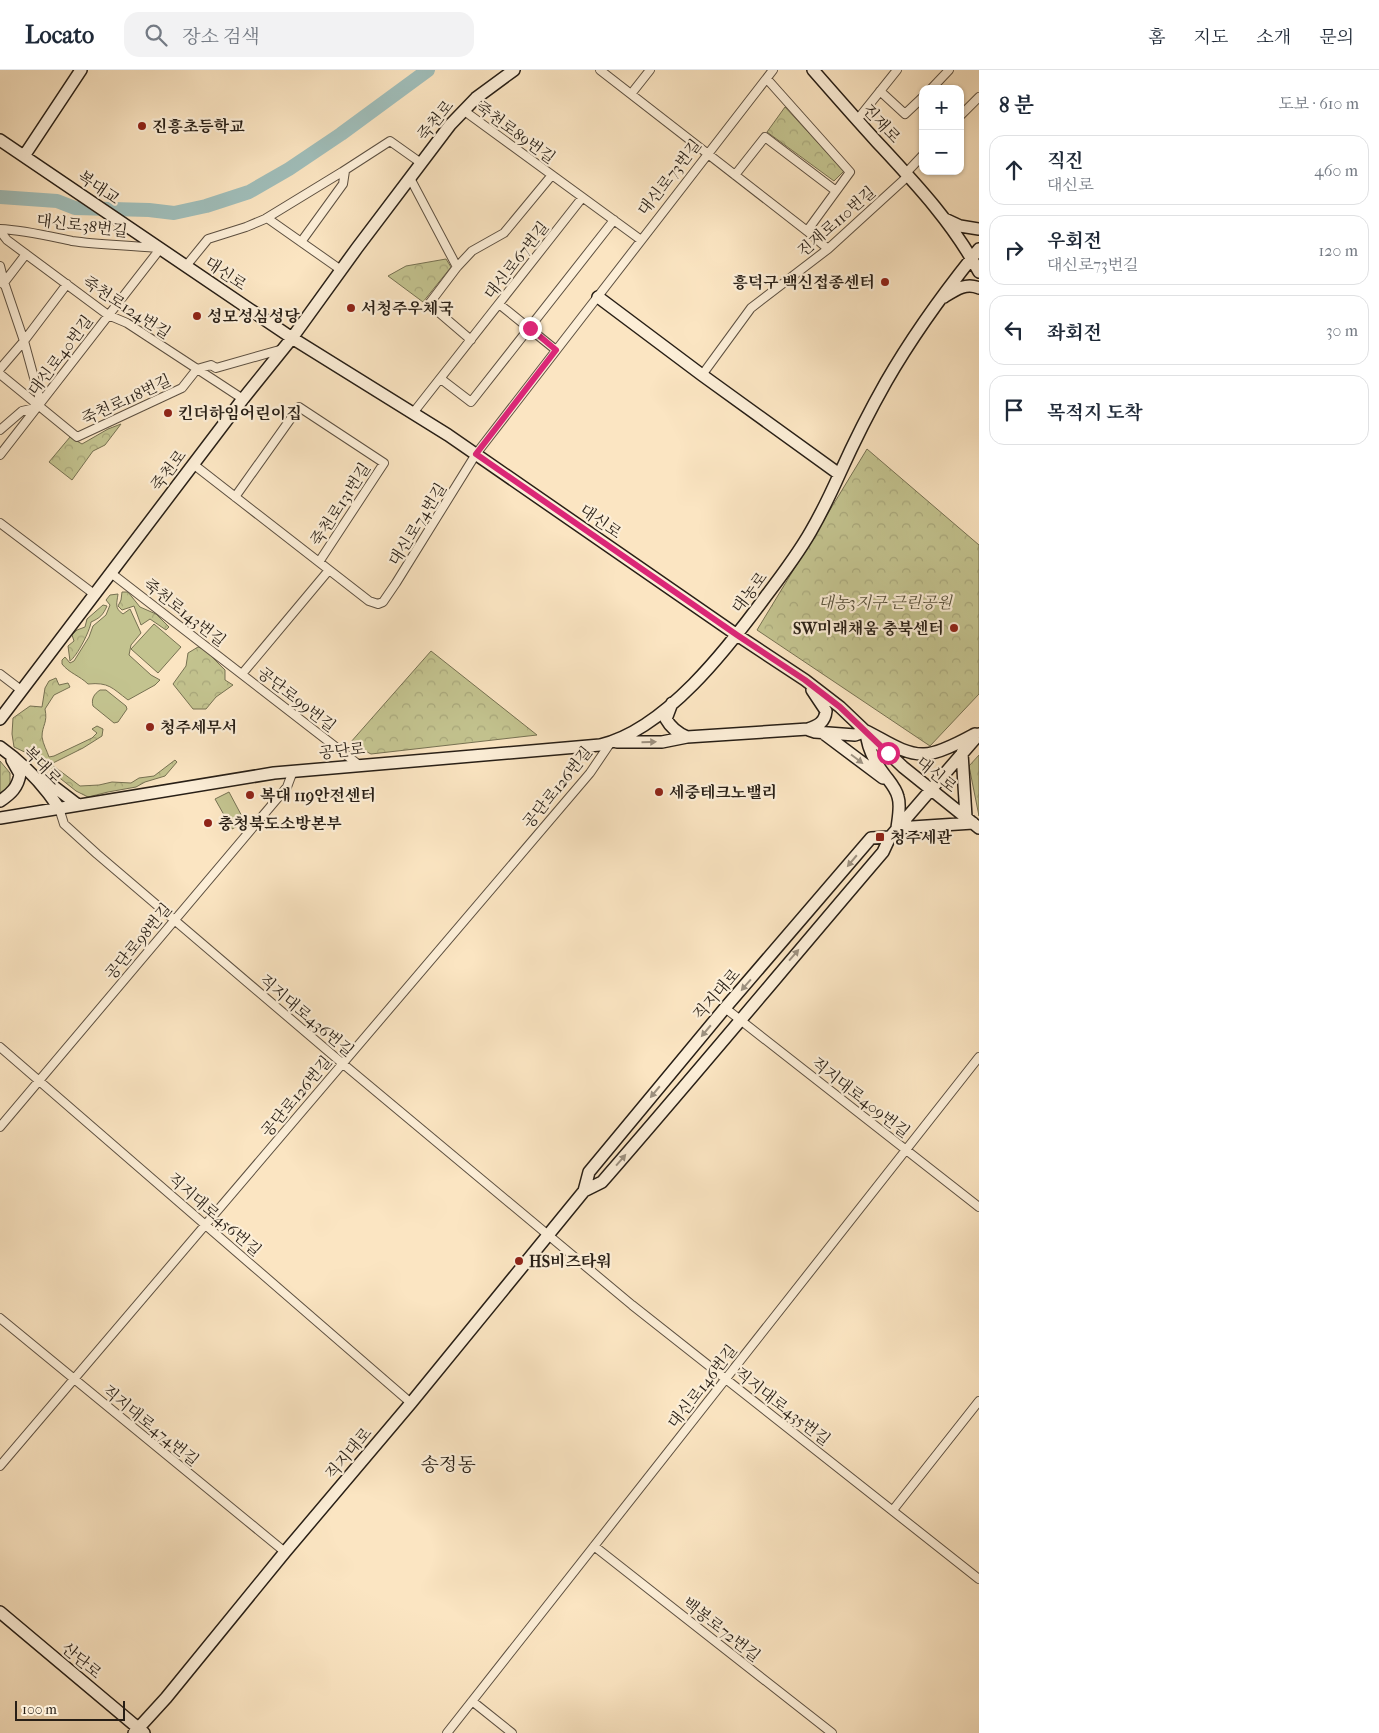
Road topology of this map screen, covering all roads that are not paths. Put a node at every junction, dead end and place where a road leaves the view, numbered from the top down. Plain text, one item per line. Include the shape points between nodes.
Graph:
1 (81, 70) edge
2 (514, 70) edge
3 (600, 70) edge
4 (650, 70) edge
5 (773, 70) edge
6 (813, 70) edge
7 (897, 70) edge
8 (949, 70) edge
9 (767, 79) junction
10 (935, 85) edge
11 (880, 91) junction
12 (631, 94) junction
13 (979, 97) edge
14 (919, 101) edge
15 (463, 110) junction
16 (964, 112) edge
17 (857, 120) junction
18 (0, 140) edge
19 (708, 154) junction
20 (24, 156) junction
21 (919, 160) edge
22 (421, 163) junction
23 (345, 171) junction
24 (907, 174) junction
25 (552, 175) junction
26 (735, 175) junction
27 (410, 178) junction
28 (836, 191) junction
29 (582, 198) junction
30 (943, 217) junction
31 (266, 218) junction
32 (614, 220) junction
33 (979, 229) edge
34 (0, 230) edge
35 (806, 232) junction
36 (641, 240) junction
37 (301, 242) junction
38 (158, 247) junction
39 (979, 248) edge
40 (828, 250) junction
41 (26, 254) junction
42 (972, 258) junction
43 (0, 266) edge
44 (186, 266) junction
45 (458, 267) junction
46 (341, 270) junction
47 (979, 272) edge
48 (67, 284) junction
49 (2, 285) edge
50 (979, 288) edge
51 (598, 297) junction
52 (938, 301) junction
53 (500, 304) junction
54 (108, 315) junction
55 (530, 328) junction
56 (292, 338) junction
57 (471, 340) junction
58 (24, 341) junction
59 (283, 349) junction
60 (556, 350) junction
61 (0, 369) edge
62 (197, 369) junction
63 (0, 374) edge
64 (702, 375) junction
65 (441, 379) junction
66 (243, 399) junction
67 (39, 407) junction
68 (413, 413) junction
69 (0, 430) edge
70 (476, 454) junction
71 (0, 455) edge
72 (193, 464) junction
73 (839, 474) junction
74 (235, 497) junction
75 (0, 523) edge
76 (319, 562) junction
77 (329, 570) junction
78 (111, 573) junction
79 (94, 594) junction
80 (378, 604) joint
81 (737, 635) junction
82 (0, 674) edge
83 (242, 674) junction
84 (805, 680) junction
85 (21, 690) junction
86 (672, 702) junction
87 (0, 719) edge
88 (808, 729) junction
89 (866, 731) junction
90 (822, 732) junction
91 (979, 733) edge
92 (687, 737) junction
93 (611, 742) junction
94 (6, 751) edge
95 (962, 753) junction
96 (359, 765) junction
97 (293, 771) junction
98 (892, 785) junction
99 (931, 789) junction
100 (0, 800) edge
101 (78, 805) junction
102 (59, 808) junction
103 (0, 818) edge
104 (972, 822) edge
105 (893, 833) junction
106 (173, 920) junction
107 (725, 1008) junction
108 (740, 1019) junction
109 (0, 1047) edge
110 (979, 1057) edge
111 (342, 1063) junction
112 (39, 1080) junction
113 (0, 1127) edge
114 (906, 1150) junction
115 (584, 1191) junction
116 (979, 1207) edge
117 (205, 1224) junction
118 (549, 1234) junction
119 (0, 1318) edge
120 (726, 1378) junction
121 (74, 1379) junction
122 (979, 1401) edge
123 (411, 1403) junction
124 (0, 1466) edge
125 (893, 1510) junction
126 (594, 1546) junction
127 (285, 1552) junction
128 (979, 1578) edge
129 (0, 1612) edge
130 (472, 1702) junction
131 (139, 1731) edge
132 (447, 1733) edge
133 (512, 1733) edge
134 (832, 1733) edge

1 - 20 street
2 - 15 street, 죽천로
3 - 12 street, 진재로110번길
4 - 12 street
5 - 9 street, 대신로73번길
6 - 17 street, 진재로
7 - 11 street
8 - 10 street
9 - 19 street, 대신로73번길
9 - 28 street, 진재로110번길 via 850,172
11 - 14 street via 905,114
11 - 17 street
12 - 19 street, 진재로110번길
13 - 16 street
15 - 22 street, 죽천로
15 - 25 street, 죽천로89번길
17 - 24 street, 진재로
18 - 20 street
19 - 26 street, 진재로110번길
19 - 36 street, 대신로73번길
20 - 38 street, 복대교
21 - 24 street, 진재로110번길
22 - 23 street, 대신로 via 390,141
22 - 27 street, 죽천로
23 - 31 street, 대신로
23 - 37 street via 343,184
24 - 30 street, 진재로
24 - 40 street, 진재로110번길
25 - 29 street, 죽천로89번길
25 - 45 street, 죽천로89번길 via 504,232 472,251
26 - 28 street, 진재로110번길 via 765,137
26 - 35 street, 진재로110번길
27 - 45 street
27 - 46 street, 죽천로
28 - 35 street, 진재로110번길
29 - 32 street, 죽천로89번길
29 - 53 street, 대신로67번길
30 - 33 street via 960,226
30 - 42 street, 진재로
31 - 37 street
31 - 44 street, 대신로 via 208,240
32 - 36 street, 죽천로89번길
32 - 55 street
34 - 38 street, 대신로38번길 via 18,230 106,245
34 - 41 street, 죽천로124번길 via 7,240
35 - 40 street
36 - 51 street, 대신로73번길
37 - 46 street
38 - 44 street, 대신로
38 - 54 street, 대신로40번길
39 - 42 street, 대농로
40 - 64 street, 진재로110번길 via 752,308
41 - 48 street, 죽천로124번길
41 - 49 street
42 - 47 street, 진재로
42 - 52 street, 대농로
43 - 49 street
44 - 56 street, 대신로
45 - 57 street via 429,304
46 - 56 street, 죽천로
48 - 54 street, 죽천로124번길
48 - 58 street
49 - 58 street
50 - 52 street via 970,285 956,289
51 - 60 street, 대신로73번길
51 - 64 street
52 - 73 street, 대농로 via 887,381
53 - 55 street
53 - 57 street, 대신로67번길
54 - 62 street, 죽천로124번길 via 128,323
54 - 67 street, 대신로40번길
55 - 60 street
55 - 65 street via 471,402
56 - 59 street, 죽천로
56 - 68 street, 대신로
57 - 65 street, 대신로67번길
58 - 61 street
58 - 67 street
59 - 62 street via 216,368 211,365
59 - 66 street, 죽천로
60 - 70 street, 대신로73번길
62 - 66 street, 죽천로124번길
62 - 67 street, 죽천로118번길 via 182,388 77,437
63 - 67 street, 죽천로118번길
64 - 73 street
65 - 68 street, 대신로67번길
66 - 72 street, 죽천로
67 - 69 street via 22,411
67 - 71 street, 대신로40번길
68 - 70 street, 대신로
70 - 80 street, 대신로74번길 via 396,583
70 - 81 street, 대신로
72 - 74 street, 죽천로131번길
72 - 78 street, 죽천로
73 - 81 street, 대농로 via 810,532
74 - 76 street, 죽천로131번길
74 - 76 street, 죽천로131번길 via 299,407 384,462
75 - 79 street
76 - 77 street, 죽천로131번길
77 - 80 street, 죽천로131번길 via 369,601
77 - 83 street
78 - 79 street, 죽천로
78 - 83 street, 죽천로143번길
79 - 85 street, 죽천로
81 - 84 street, 대신로
81 - 86 street, 대농로 via 692,685
82 - 85 street
83 - 96 street, 공단로99번길
84 - 88 street via 826,711 826,717 819,725
84 - 89 street, 대신로
85 - 87 street, 죽천로
86 - 92 street via 666,718 670,726
86 - 93 street, 대농로 via 640,728
88 - 90 street
88 - 92 street
89 - 90 street via 855,735
89 - 91 street via 906,751 924,754
89 - 98 street via 875,762
89 - 99 street, 대신로
90 -> 98 street
91 - 95 street, 직지대로
93 -> 92 street via 662,742
93 - 96 street, 공단로
93 - 111 street, 공단로126번길 via 590,773
94 - 100 street via 20,774 15,789
94 - 101 street
94 - 102 street, 복대로 via 46,788
95 - 99 street, 직지대로
95 - 104 street
96 - 97 street, 공단로
97 - 101 street, 공단로
97 - 106 street, 공단로98번길 via 288,787
98 - 105 street via 899,802
99 - 104 street, 대신로
99 - 105 street, 직지대로
101 - 102 street, 공단로
102 - 103 street, 공단로
102 - 106 street, 직지대로436번길 via 64,824
104 - 105 street
105 -> 107 street, 직지대로 via 871,838
108 -> 105 street, 직지대로 via 883,852
106 - 111 street, 직지대로436번길
106 - 112 street, 공단로98번길
107 - 108 street, 직지대로409번길
107 -> 115 street, 직지대로 via 589,1172
108 - 114 street, 직지대로409번길
115 -> 108 street, 직지대로 via 602,1182
109 - 112 street, 직지대로456번길
110 - 114 street, 대신로146번길
111 - 117 street, 공단로126번길
111 - 118 street, 직지대로436번길
112 - 113 street, 공단로98번길
112 - 117 street, 직지대로456번길
114 - 116 street, 직지대로409번길
114 - 120 street, 대신로146번길
115 - 118 street, 직지대로
117 - 121 street, 공단로126번길
117 - 123 street, 직지대로456번길
118 - 120 street, 직지대로435번길 via 632,1305
118 - 123 street, 직지대로
119 - 121 street, 직지대로474번길
120 - 125 street, 직지대로435번길
120 - 126 street, 대신로146번길
121 - 124 street, 공단로126번길
121 - 127 street, 직지대로474번길
122 - 125 street
123 - 127 street, 직지대로
125 - 128 street, 직지대로435번길
126 - 130 street, 대신로146번길
126 - 134 street, 백봉로72번길
127 - 131 street, 직지대로
129 - 131 street, 산단로
130 - 132 street, 대신로146번길
130 - 133 street

